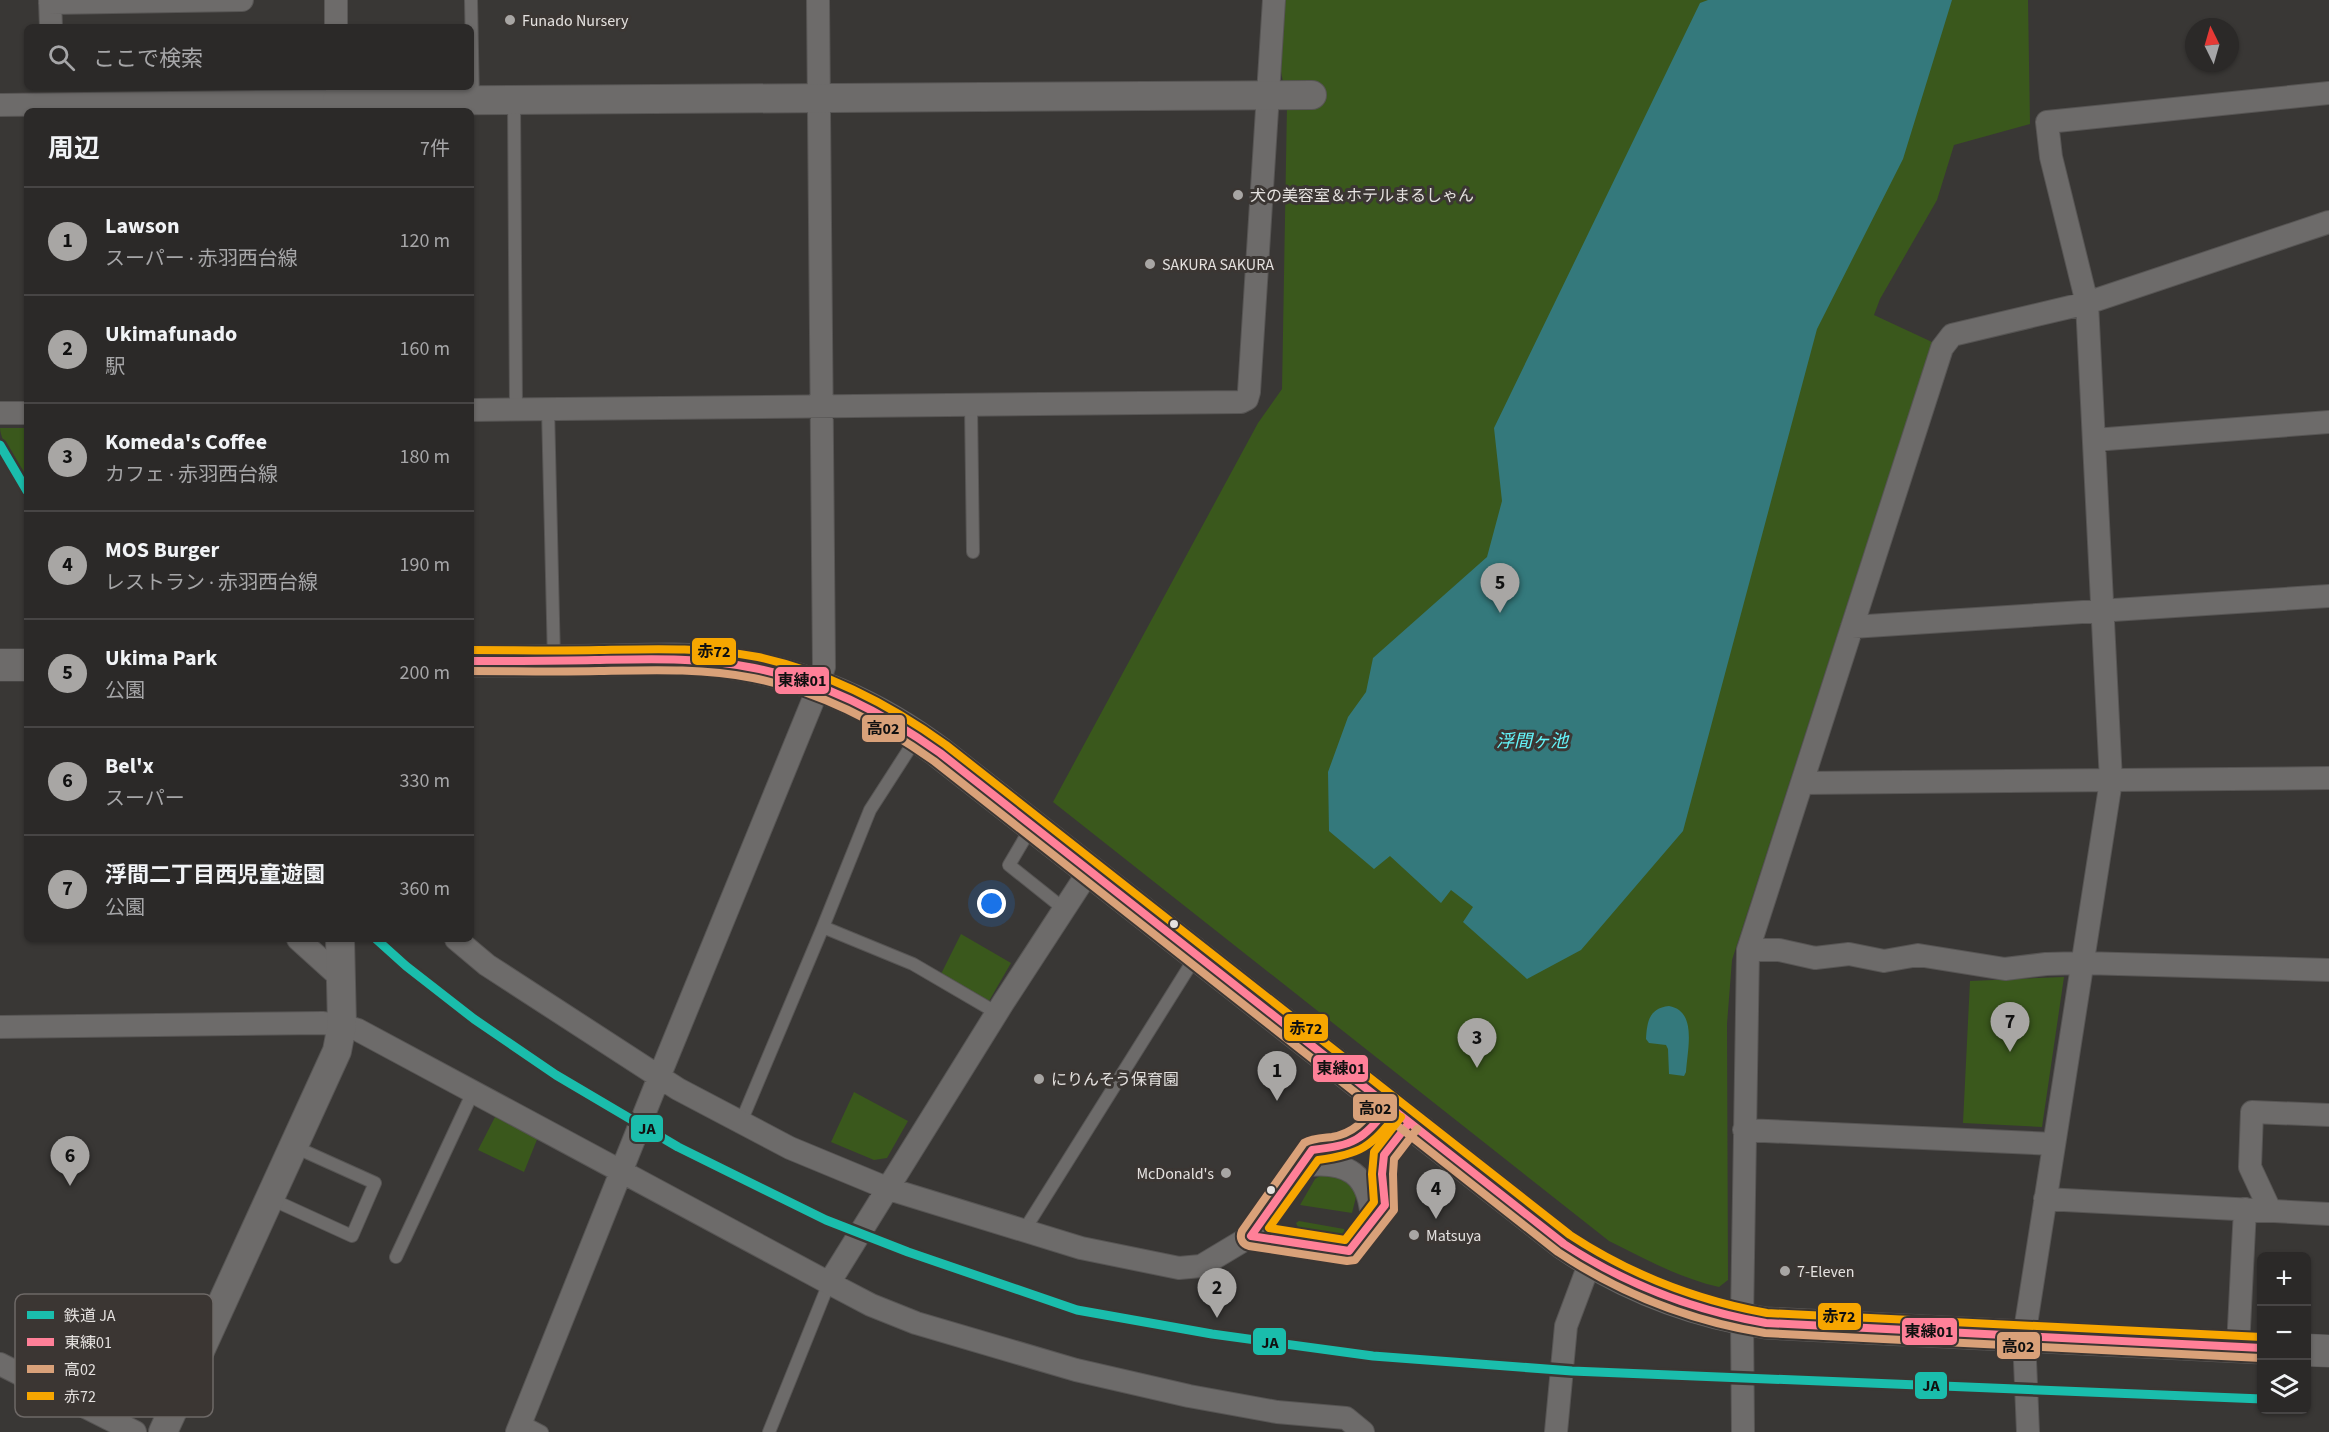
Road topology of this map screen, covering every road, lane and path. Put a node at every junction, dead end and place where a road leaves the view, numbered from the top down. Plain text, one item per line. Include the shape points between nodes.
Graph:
1 (242, 0) edge
2 (336, 0) edge
3 (471, 0) edge
4 (818, 0) edge
5 (1274, 0) edge
6 (50, 1) edge
7 (147, 1) edge
8 (51, 24) edge
9 (336, 24) edge
10 (471, 24) edge
11 (473, 90) edge
12 (2329, 93) edge
13 (1269, 95) junction
14 (1312, 95) dead end
15 (51, 96) edge
16 (819, 98) junction
17 (337, 100) edge
18 (473, 100) junction
19 (514, 100) junction
20 (0, 105) edge
21 (2329, 222) edge
22 (2087, 303) junction
23 (971, 405) junction
24 (821, 407) junction
25 (474, 410) edge
26 (516, 410) junction
27 (548, 410) junction
28 (0, 413) edge
29 (24, 413) edge
30 (2329, 422) edge
31 (2094, 440) junction
32 (973, 552) dead end
33 (2329, 596) edge
34 (2103, 611) junction
35 (1852, 627) junction
36 (474, 661) edge
37 (554, 661) junction
38 (0, 665) edge
39 (24, 665) edge
40 (819, 686) junction
41 (918, 736) junction
42 (2329, 778) edge
43 (2111, 781) junction
44 (1803, 783) junction
45 (1032, 826) junction
46 (1089, 871) junction
47 (1064, 909) junction
48 (823, 927) junction
49 (300, 942) edge
50 (340, 942) edge
51 (460, 942) edge
52 (1748, 950) junction
53 (1197, 955) junction
54 (2083, 963) junction
55 (2329, 970) edge
56 (340, 977) junction
57 (997, 1013) junction
58 (342, 1025) junction
59 (0, 1027) edge
60 (659, 1077) junction
61 (473, 1092) junction
62 (1399, 1115) junction
63 (2329, 1115) edge
64 (741, 1122) junction
65 (1744, 1130) junction
66 (2054, 1144) junction
67 (295, 1147) junction
68 (1301, 1166) junction
69 (622, 1172) junction
70 (889, 1189) junction
71 (271, 1199) junction
72 (2045, 1199) junction
73 (2245, 1209) junction
74 (2270, 1210) junction
75 (2329, 1214) edge
76 (1372, 1222) junction
77 (1024, 1229) junction
78 (1251, 1236) junction
79 (396, 1257) dead end
80 (1590, 1262) junction
81 (829, 1283) junction
82 (1742, 1319) junction
83 (213, 1324) edge
84 (2024, 1336) junction
85 (2250, 1348) edge
86 (2311, 1350) edge
87 (2329, 1351) edge
88 (0, 1364) edge
89 (15, 1372) edge
90 (105, 1417) edge
91 (170, 1417) edge
92 (519, 1427) edge
93 (135, 1432) edge
94 (163, 1432) edge
95 (542, 1432) edge
96 (769, 1432) edge
97 (1363, 1432) edge
98 (1556, 1432) edge
99 (1743, 1432) edge
100 (2028, 1432) edge

1 - 7 street
2 - 9 street
3 - 10 lane
4 - 16 street
5 - 13 street
6 - 7 street
6 - 8 street
11 - 18 lane
12 - 22 street via 2047,122 2051,157
13 - 14 street
13 - 16 street
13 - 23 street via 1247,399
15 - 17 street
15 - 20 street
16 - 19 street
16 - 24 street
17 - 18 street
18 - 19 street
19 - 26 lane
21 - 22 street
22 - 31 street
22 - 35 street via 1952,335 1942,348
23 - 24 street
23 - 32 lane
24 - 27 street
24 - 40 street via 824,667
25 - 26 street
26 - 27 street
27 - 37 lane
28 - 29 street
30 - 31 street
31 - 34 street
33 - 34 street
34 - 35 street
34 - 43 street
35 - 44 street
36 - 37 main road
37 - 40 main road via 727,662
38 - 39 main road
40 - 41 main road via 871,708
40 - 60 street
41 - 45 main road
41 - 48 lane via 870,810
42 - 43 street
43 - 44 street
43 - 54 street
44 - 52 street
45 - 46 main road
45 - 47 lane via 1009,865
46 - 47 street
46 - 53 main road
47 - 57 street
48 - 57 lane via 913,964
48 - 64 lane
49 - 56 street
50 - 56 street
51 - 60 street
52 - 54 street via 1779,950 1815,958 1849,954 1884,961 1918,955 2005,969
52 - 65 street
53 - 62 main road
53 - 77 lane
54 - 55 street
54 - 66 street
56 - 58 street
57 - 70 street
58 - 59 street
58 - 61 street
58 - 67 street via 337,1051
60 - 64 street
60 - 69 street
61 - 69 street
61 - 79 lane
62 - 68 street via 1343,1147 1312,1150
62 - 76 street via 1384,1155 1385,1205
62 - 80 main road
63 - 74 street via 2252,1113 2250,1167
64 - 70 street via 790,1148
65 - 66 street
65 - 82 street
66 - 72 street
67 - 71 street
67 - 71 lane via 375,1183 357,1226 352,1236
68 - 76 street via 1318,1163 1349,1169 1366,1188
68 - 78 street
69 - 81 street
69 - 92 street
70 - 77 street
70 - 81 street
71 - 83 street
72 - 73 street
72 - 84 street
73 - 74 street
73 - 85 street
74 - 75 street
76 - 78 street via 1349,1251
77 - 78 street via 1081,1248 1190,1269 1212,1261
80 - 82 main road via 1652,1293
80 - 98 street via 1566,1326
81 - 96 lane
81 - 97 street via 916,1323 1076,1370 1277,1412 1346,1418
82 - 84 main road
82 - 99 street
84 - 85 main road
84 - 100 street
86 - 87 main road
88 - 89 street
90 - 93 street
91 - 94 street
92 - 95 lane

